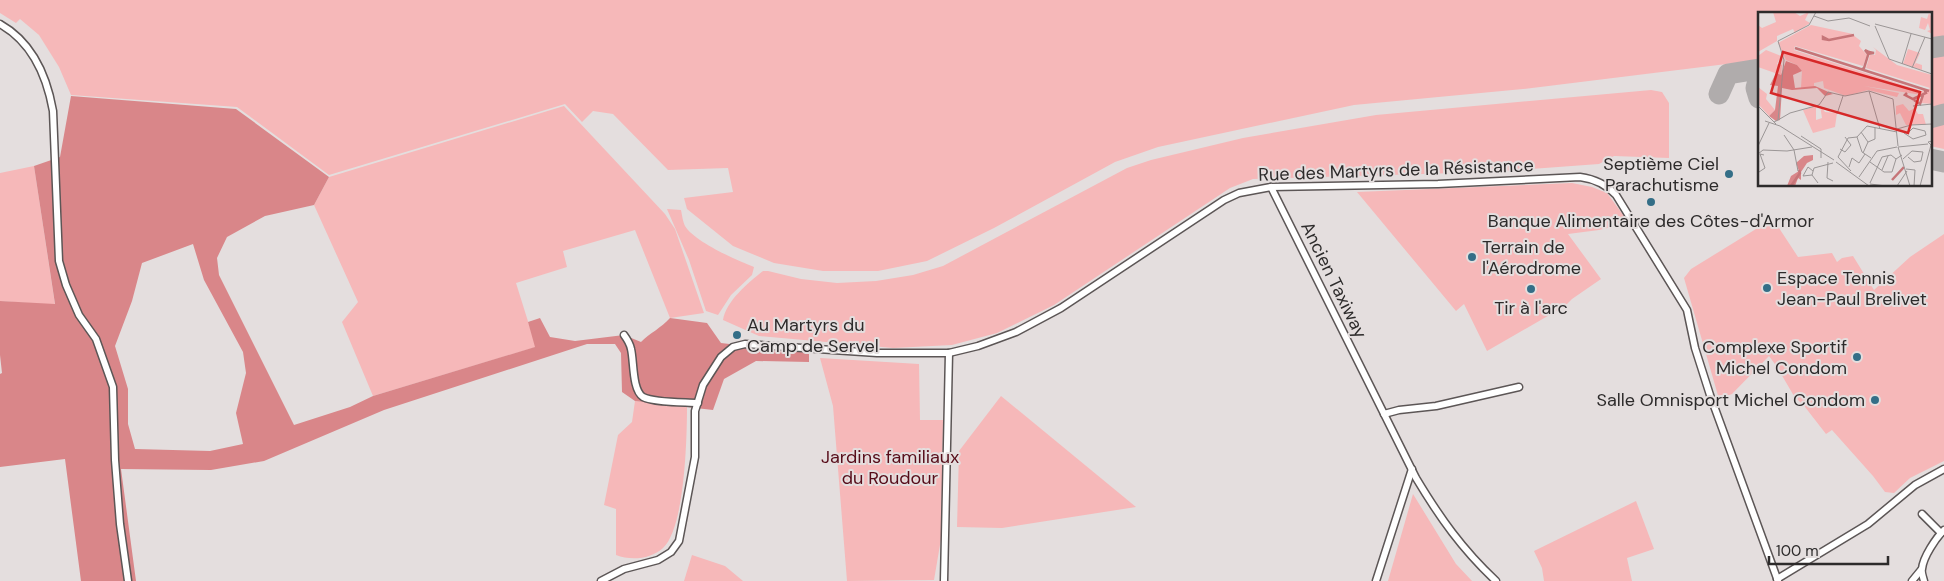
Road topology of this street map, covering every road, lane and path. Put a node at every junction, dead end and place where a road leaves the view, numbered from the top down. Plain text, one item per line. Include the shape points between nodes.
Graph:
1 (0, 24) edge
2 (1271, 187) junction
3 (624, 335) dead end
4 (949, 353) junction
5 (1519, 387) dead end
6 (698, 403) junction
7 (1384, 414) junction
8 (1412, 469) junction
9 (1944, 469) edge
10 (1922, 514) dead end
11 (1942, 531) edge
12 (1921, 570) junction
13 (1778, 580) edge
14 (128, 581) edge
15 (601, 581) edge
16 (944, 581) edge
17 (1376, 581) edge
18 (1496, 581) edge
19 (1912, 581) edge
20 (1924, 581) edge

1 - 14 street via 26,46 41,68 49,90 53,111 60,260 75,307 96,339 113,387 118,496
2 - 4 street, Rue des Martyrs de la Résistance via 1239,193 1224,200 1099,284 1016,332
2 - 7 street, Ancien Taxiway
2 - 13 street, Rue des Martyrs de la Résistance via 1580,177 1609,187 1687,310 1710,395
3 - 6 street via 631,346 635,380 643,396
4 - 6 street, Rue des Martyrs de la Résistance via 877,354 745,344 733,347 721,357 703,385
4 - 16 street
5 - 7 street
6 - 15 street, Rue des Martyrs de la Résistance via 695,411 695,457 679,541 671,552 658,560 624,569
7 - 8 street, Ancien Taxiway
8 - 17 street
8 - 18 street, Ancien Taxiway via 1442,520 1472,558
9 - 13 street via 1914,485 1868,524
10 - 11 street
11 - 12 street
12 - 19 street
12 - 20 street

